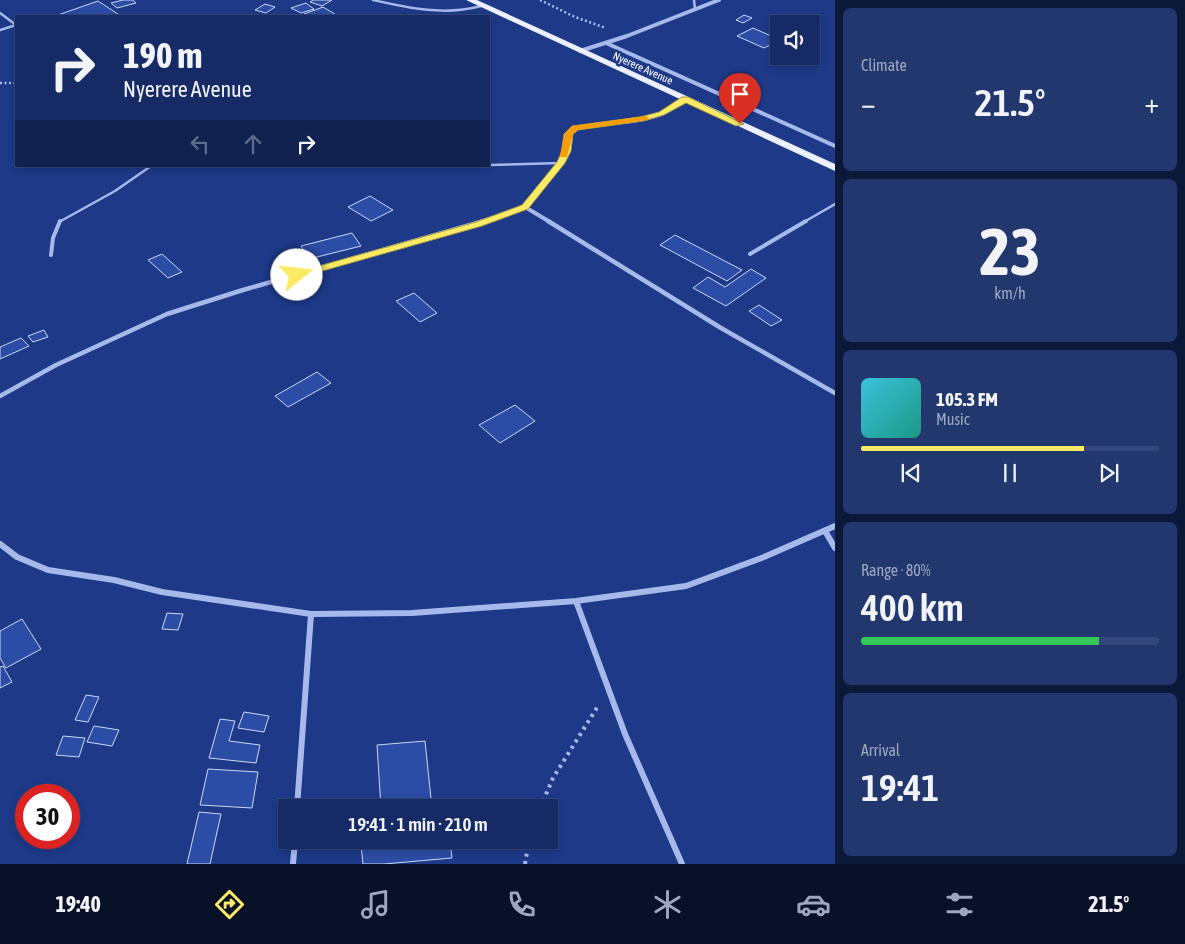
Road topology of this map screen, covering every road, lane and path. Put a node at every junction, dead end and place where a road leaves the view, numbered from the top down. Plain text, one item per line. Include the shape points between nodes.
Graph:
1 (373, 0) edge
2 (470, 0) edge
3 (540, 0) edge
4 (694, 0) edge
5 (719, 0) edge
6 (481, 6) junction
7 (695, 10) junction
8 (0, 14) edge
9 (15, 24) edge
10 (15, 25) edge
11 (0, 30) edge
12 (627, 36) junction
13 (606, 43) junction
14 (579, 51) junction
15 (0, 83) edge
16 (15, 83) edge
17 (685, 99) junction
18 (835, 146) edge
19 (561, 163) junction
20 (490, 165) edge
21 (150, 167) edge
22 (835, 168) edge
23 (835, 204) edge
24 (525, 207) junction
25 (750, 254) dead end
26 (51, 255) dead end
27 (835, 393) edge
28 (0, 396) edge
29 (835, 526) edge
30 (825, 531) junction
31 (0, 544) edge
32 (835, 548) edge
33 (576, 601) junction
34 (311, 614) junction
35 (608, 691) junction
36 (298, 799) edge
37 (544, 799) edge
38 (294, 849) edge
39 (528, 849) edge
40 (293, 864) edge
41 (525, 864) edge
42 (682, 864) edge

1 - 6 lane via 448,12
2 - 6 main road, Nyerere Avenue
3 - 12 path
4 - 7 lane
5 - 7 street
6 - 14 main road, Nyerere Avenue
7 - 12 street
8 - 9 lane
10 - 11 lane
12 - 13 street
13 - 14 street
13 - 18 street
14 - 17 main road, Nyerere Avenue
15 - 16 path
17 - 19 street via 662,114 575,128 569,134
17 - 22 main road, Nyerere Avenue
19 - 20 lane
19 - 24 street
21 - 26 lane via 115,191 60,220
23 - 25 lane
24 - 27 street via 721,328
24 - 28 street via 479,224 167,314 56,365
29 - 30 street
30 - 32 street
30 - 33 street via 686,586
31 - 34 street via 17,557 48,570 114,580 162,592
33 - 34 street via 412,613
33 - 35 street
34 - 36 street
35 - 37 path via 562,762
35 - 42 street
38 - 40 street
39 - 41 path

